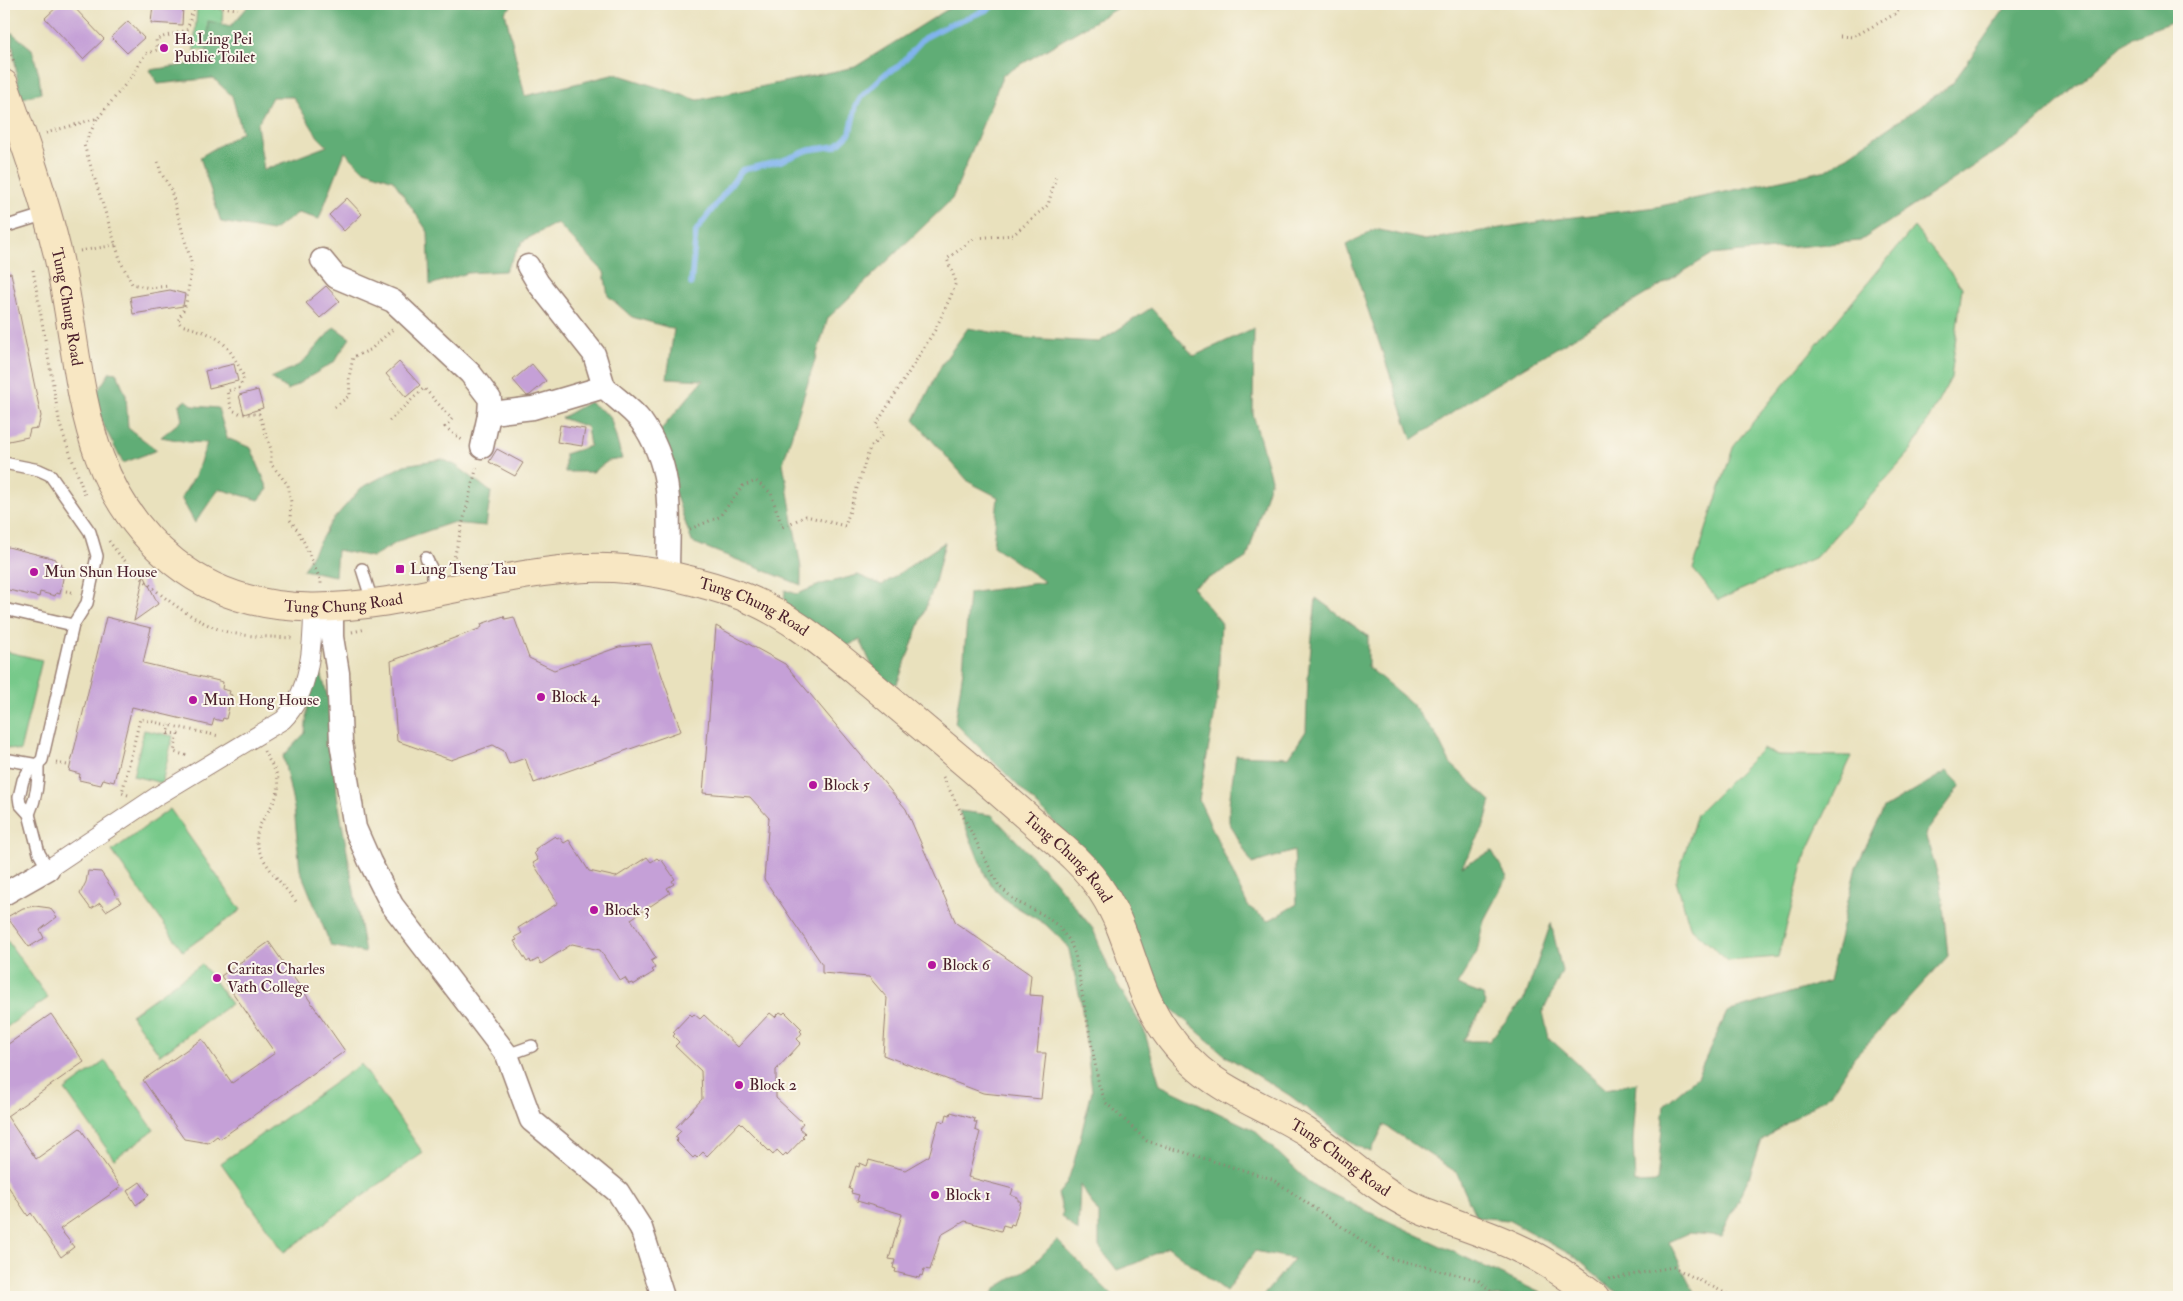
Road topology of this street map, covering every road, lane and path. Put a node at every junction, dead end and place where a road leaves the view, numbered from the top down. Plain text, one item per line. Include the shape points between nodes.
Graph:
1 (1900, 4) edge
2 (238, 9) dead end
3 (4, 36) edge
4 (1840, 36) dead end
5 (10, 77) edge
6 (98, 118) junction
7 (40, 128) dead end
8 (42, 134) junction
9 (45, 141) dead end
10 (158, 162) dead end
11 (4, 166) edge
12 (1056, 176) dead end
13 (9, 184) dead end
14 (46, 214) junction
15 (4, 227) edge
16 (116, 245) junction
17 (71, 253) dead end
18 (322, 260) dead end
19 (528, 266) dead end
20 (169, 286) dead end
21 (408, 314) junction
22 (604, 387) junction
23 (335, 407) dead end
24 (489, 415) junction
25 (389, 421) dead end
26 (482, 447) junction
27 (4, 462) edge
28 (426, 558) dead end
29 (670, 563) junction
30 (362, 569) dead end
31 (439, 579) junction
32 (322, 603) junction
33 (4, 609) edge
34 (373, 615) junction
35 (73, 625) junction
36 (332, 637) junction
37 (170, 726) junction
38 (251, 739) junction
39 (4, 759) edge
40 (38, 765) junction
41 (197, 772) junction
42 (941, 774) dead end
43 (150, 801) junction
44 (29, 814) junction
45 (48, 869) junction
46 (4, 894) edge
47 (298, 904) dead end
48 (532, 1046) dead end
49 (507, 1055) junction
50 (1587, 1291) edge
51 (663, 1297) edge
52 (1498, 1297) edge
53 (1733, 1297) edge

1 - 4 path via 1897,13 1853,37
2 - 6 path via 195,4 187,30 156,39 157,50 144,54 133,75
3 - 5 path
5 - 14 main road, Tung Chung Road via 20,129
6 - 8 path
6 - 16 path via 84,145
7 - 8 path
8 - 9 path
10 - 32 path via 160,173 170,187 192,265 186,304 178,320 181,325 211,333 223,341 237,362 244,377 239,388 227,392 232,410 241,414 259,414 271,449 272,464 288,484 292,502 290,520 300,532 321,581
11 - 13 path
12 - 29 path via 1048,205 1013,236 974,238 947,258 956,282 951,296 935,330 876,425 883,436 870,447 845,526 806,516 782,527 771,493 756,481 743,486 719,517 691,528
14 - 15 lane
14 - 32 main road, Tung Chung Road via 59,261 89,427 106,474 126,510 149,539 174,562 204,581 253,600
16 - 17 path
16 - 20 path via 132,284 150,288
18 - 21 street via 336,277 393,301
19 - 22 street via 538,284 594,354
21 - 23 path via 370,350 352,357 350,395
21 - 24 street via 470,373 490,400
22 - 24 street via 533,408
22 - 29 street via 640,420 660,453 670,498
24 - 26 street
25 - 26 path via 424,388 452,419 445,427 475,448
26 - 31 path
27 - 35 lane via 39,470 50,476 90,532 97,556 87,603
28 - 31 lane
29 - 31 main road, Tung Chung Road via 561,570 491,580
29 - 50 main road, Tung Chung Road via 778,613 814,637 1072,856 1090,874 1112,909 1146,997 1162,1028 1198,1068 1305,1131 1399,1200 1517,1247
30 - 34 lane
31 - 34 main road, Tung Chung Road
32 - 34 main road, Tung Chung Road
32 - 36 street
32 - 38 street via 299,697 282,720
33 - 35 lane
34 - 36 path, Tung Chung Road
35 - 40 lane via 42,760
36 - 49 street via 338,673 341,742 355,828 392,905
37 - 38 path
37 - 41 path via 168,734 178,734 174,752 188,756
37 - 43 path via 140,719 122,793
38 - 41 street
38 - 47 path via 275,772 278,788 256,838 258,846
39 - 40 lane
40 - 44 lane via 39,780
40 - 44 lane via 23,780 19,797 20,804
41 - 43 street
42 - 52 path via 999,886 1017,902 1050,919 1069,940 1075,954 1099,1085 1106,1103 1136,1133 1147,1141 1272,1179 1386,1257 1478,1280
43 - 45 street
44 - 45 lane via 39,854
45 - 46 street
48 - 49 lane
49 - 51 street via 532,1120 618,1192 641,1228
50 - 53 path via 1673,1267

